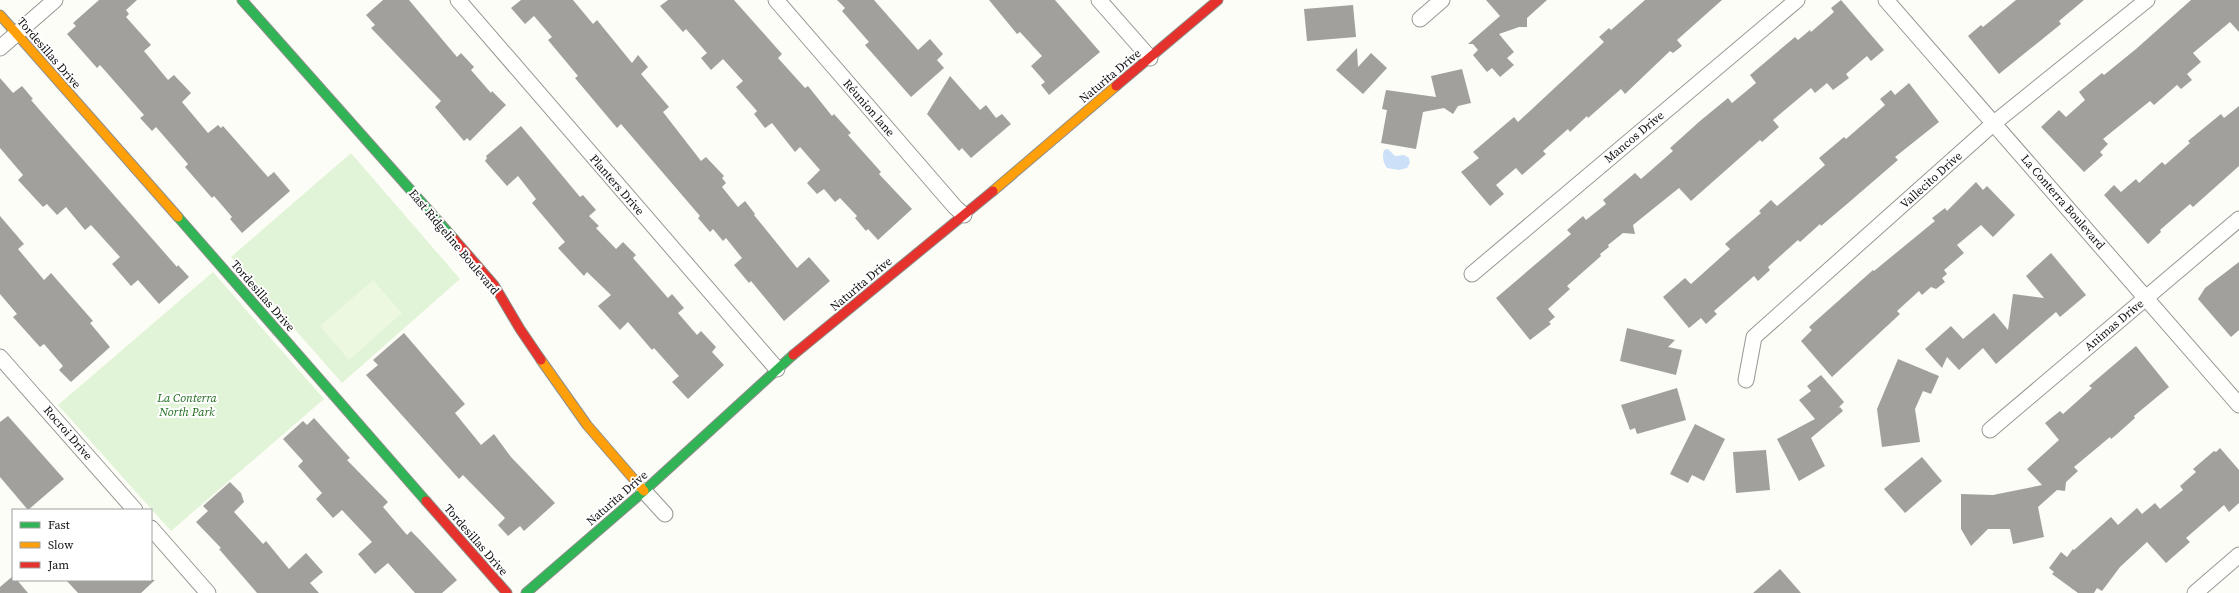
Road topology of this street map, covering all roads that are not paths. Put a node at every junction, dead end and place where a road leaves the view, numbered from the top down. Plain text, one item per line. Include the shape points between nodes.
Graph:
1 (55, 0) edge
2 (242, 0) edge
3 (458, 0) edge
4 (776, 0) edge
5 (1099, 0) edge
6 (1218, 0) edge
7 (1442, 0) edge
8 (1797, 0) edge
9 (1886, 0) edge
10 (2146, 0) edge
11 (0, 15) edge
12 (1420, 19) dead end
13 (16, 34) junction
14 (0, 48) edge
15 (1150, 58) junction
16 (1994, 123) junction
17 (964, 215) junction
18 (2239, 219) edge
19 (1472, 274) dead end
20 (2147, 297) junction
21 (0, 357) edge
22 (777, 369) junction
23 (1746, 380) dead end
24 (2239, 405) edge
25 (1990, 430) dead end
26 (644, 491) junction
27 (134, 509) edge
28 (665, 514) dead end
29 (152, 529) edge
30 (2239, 556) edge
31 (208, 593) edge
32 (507, 593) edge
33 (526, 593) edge
34 (2195, 593) edge

1 - 13 street
2 - 26 street, East Ridgeline Boulevard via 494,285 520,329 587,425
3 - 22 street, Planters Drive
4 - 17 street, Réunion lane
5 - 15 street
6 - 15 street, Naturita Drive
7 - 12 street
8 - 19 street, Mancos Drive
9 - 16 street, La Conterra Boulevard
10 - 16 street, Vallecito Drive
11 - 13 street, Tordesillas Drive
13 - 14 street
13 - 32 street, Tordesillas Drive
15 - 17 street, Naturita Drive
16 - 20 street, La Conterra Boulevard
16 - 23 street, Vallecito Drive via 1754,337
17 - 22 street, Naturita Drive
18 - 20 street, Animas Drive
20 - 24 street, La Conterra Boulevard
20 - 25 street, Animas Drive
21 - 27 street, Rocroi Drive
22 - 26 street, Naturita Drive
26 - 28 street, East Ridgeline Boulevard
26 - 33 street, Naturita Drive
29 - 31 street
30 - 34 street

